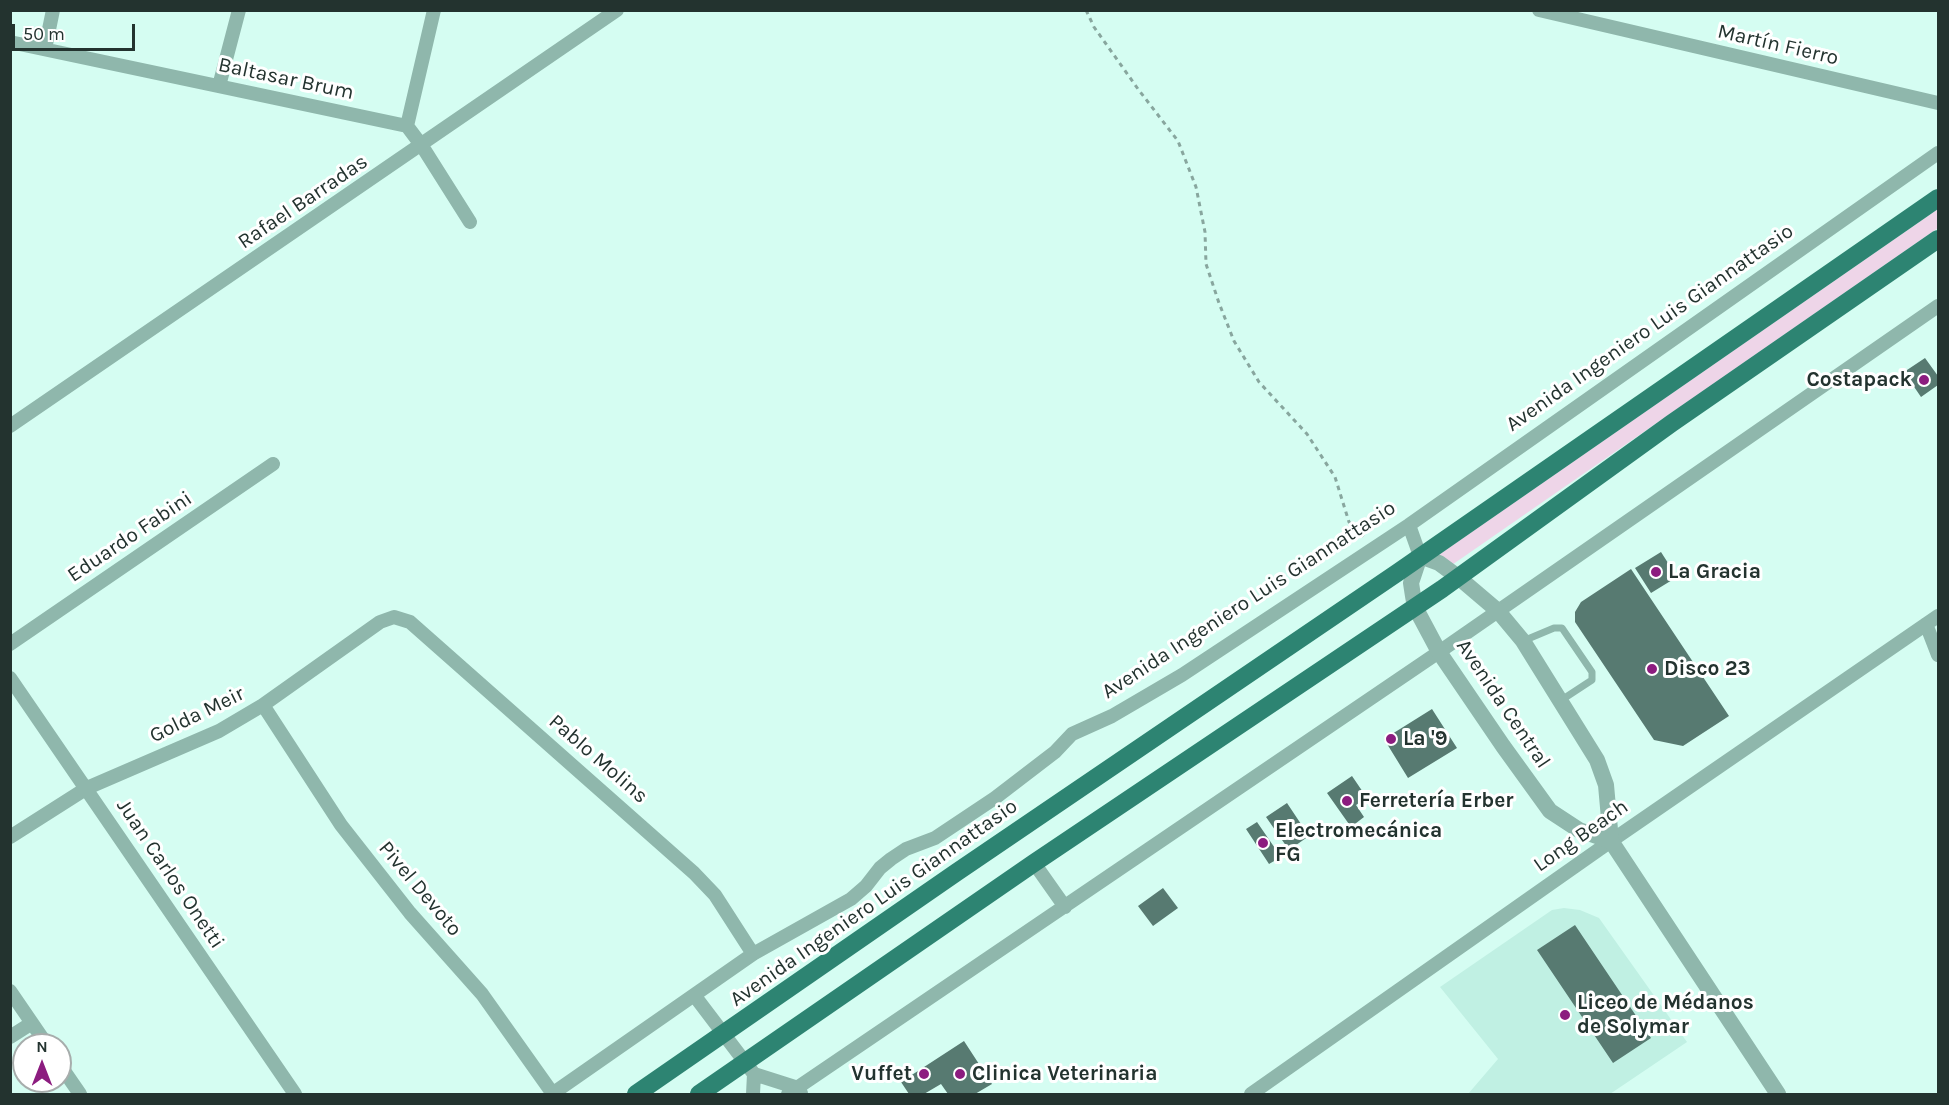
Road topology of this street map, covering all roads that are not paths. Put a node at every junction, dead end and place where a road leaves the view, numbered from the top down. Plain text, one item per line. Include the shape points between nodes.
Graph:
1 (53, 10) edge
2 (239, 10) edge
3 (434, 10) edge
4 (617, 10) edge
5 (1539, 10) edge
6 (10, 42) edge
7 (45, 49) junction
8 (219, 86) junction
9 (1938, 104) edge
10 (407, 126) junction
11 (422, 146) junction
12 (1938, 153) edge
13 (1938, 198) edge
14 (470, 222) dead end
15 (1938, 239) edge
16 (1938, 306) edge
17 (10, 426) edge
18 (273, 464) dead end
19 (1409, 525) junction
20 (1420, 556) junction
21 (1458, 577) junction
22 (1415, 607) junction
23 (1498, 611) junction
24 (1938, 616) edge
25 (394, 617) joint
26 (1926, 624) junction
27 (1522, 641) junction
28 (10, 644) edge
29 (1439, 652) junction
30 (1938, 655) edge
31 (10, 678) edge
32 (1560, 701) junction
33 (263, 705) junction
34 (87, 788) junction
35 (10, 837) edge
36 (1611, 841) junction
37 (1034, 863) junction
38 (1065, 907) junction
39 (753, 954) junction
40 (10, 991) edge
41 (694, 995) junction
42 (32, 1023) junction
43 (39, 1033) edge
44 (724, 1034) junction
45 (10, 1037) edge
46 (750, 1068) junction
47 (796, 1092) edge
48 (553, 1094) edge
49 (295, 1095) edge
50 (636, 1095) edge
51 (699, 1095) edge
52 (753, 1095) edge
53 (1251, 1095) edge
54 (1778, 1095) edge

1 - 7 street
2 - 8 street
3 - 10 street
4 - 11 street, Rafael Barradas
5 - 9 street, Martín Fierro
6 - 7 street, Baltasar Brum
7 - 8 street, Baltasar Brum
8 - 10 street, Baltasar Brum
10 - 11 street
11 - 14 street
11 - 17 street, Rafael Barradas
12 - 19 street, Avenida Ingeniero Luis Giannattasio
13 - 20 main road, Avenida Ingeniero Luis Giannattasio
15 - 21 main road
16 - 23 street
18 - 28 street, Eduardo Fabini
19 - 20 street
19 - 39 street, Avenida Ingeniero Luis Giannattasio via 1182,675 1112,716 1072,734 995,798 935,838 891,859 851,899
20 - 21 street via 1439,563
20 - 22 street, Avenida Central via 1412,584
20 - 44 main road, Avenida Ingeniero Luis Giannattasio
21 - 22 main road
21 - 23 street
22 - 29 street, Avenida Central
22 - 37 main road
23 - 27 street
23 - 29 street
24 - 26 street, Long Beach
25 - 33 street, Golda Meir via 380,622
25 - 39 street, Pablo Molins via 410,622 670,850 715,895
26 - 30 street
26 - 36 street, Long Beach
27 - 32 street
27 - 32 lane via 1562,628 1592,672 1592,680
29 - 36 street, Avenida Central via 1550,811 1579,830
29 - 38 street
31 - 34 street, Juan Carlos Onetti
32 - 36 street via 1597,760 1606,785
33 - 34 street, Golda Meir via 219,731
33 - 48 street, Pivel Devoto via 341,825 410,913 482,994
34 - 35 street, Golda Meir
34 - 49 street, Juan Carlos Onetti
36 - 53 street, Long Beach
36 - 54 street
37 - 38 street
37 - 46 main road
38 - 47 street
39 - 41 street, Avenida Ingeniero Luis Giannattasio
40 - 42 street
41 - 44 street
41 - 48 street, Avenida Ingeniero Luis Giannattasio
42 - 43 street
42 - 45 street
44 - 46 street
44 - 50 main road, Avenida Ingeniero Luis Giannattasio
46 - 47 street
46 - 51 main road
46 - 52 street

